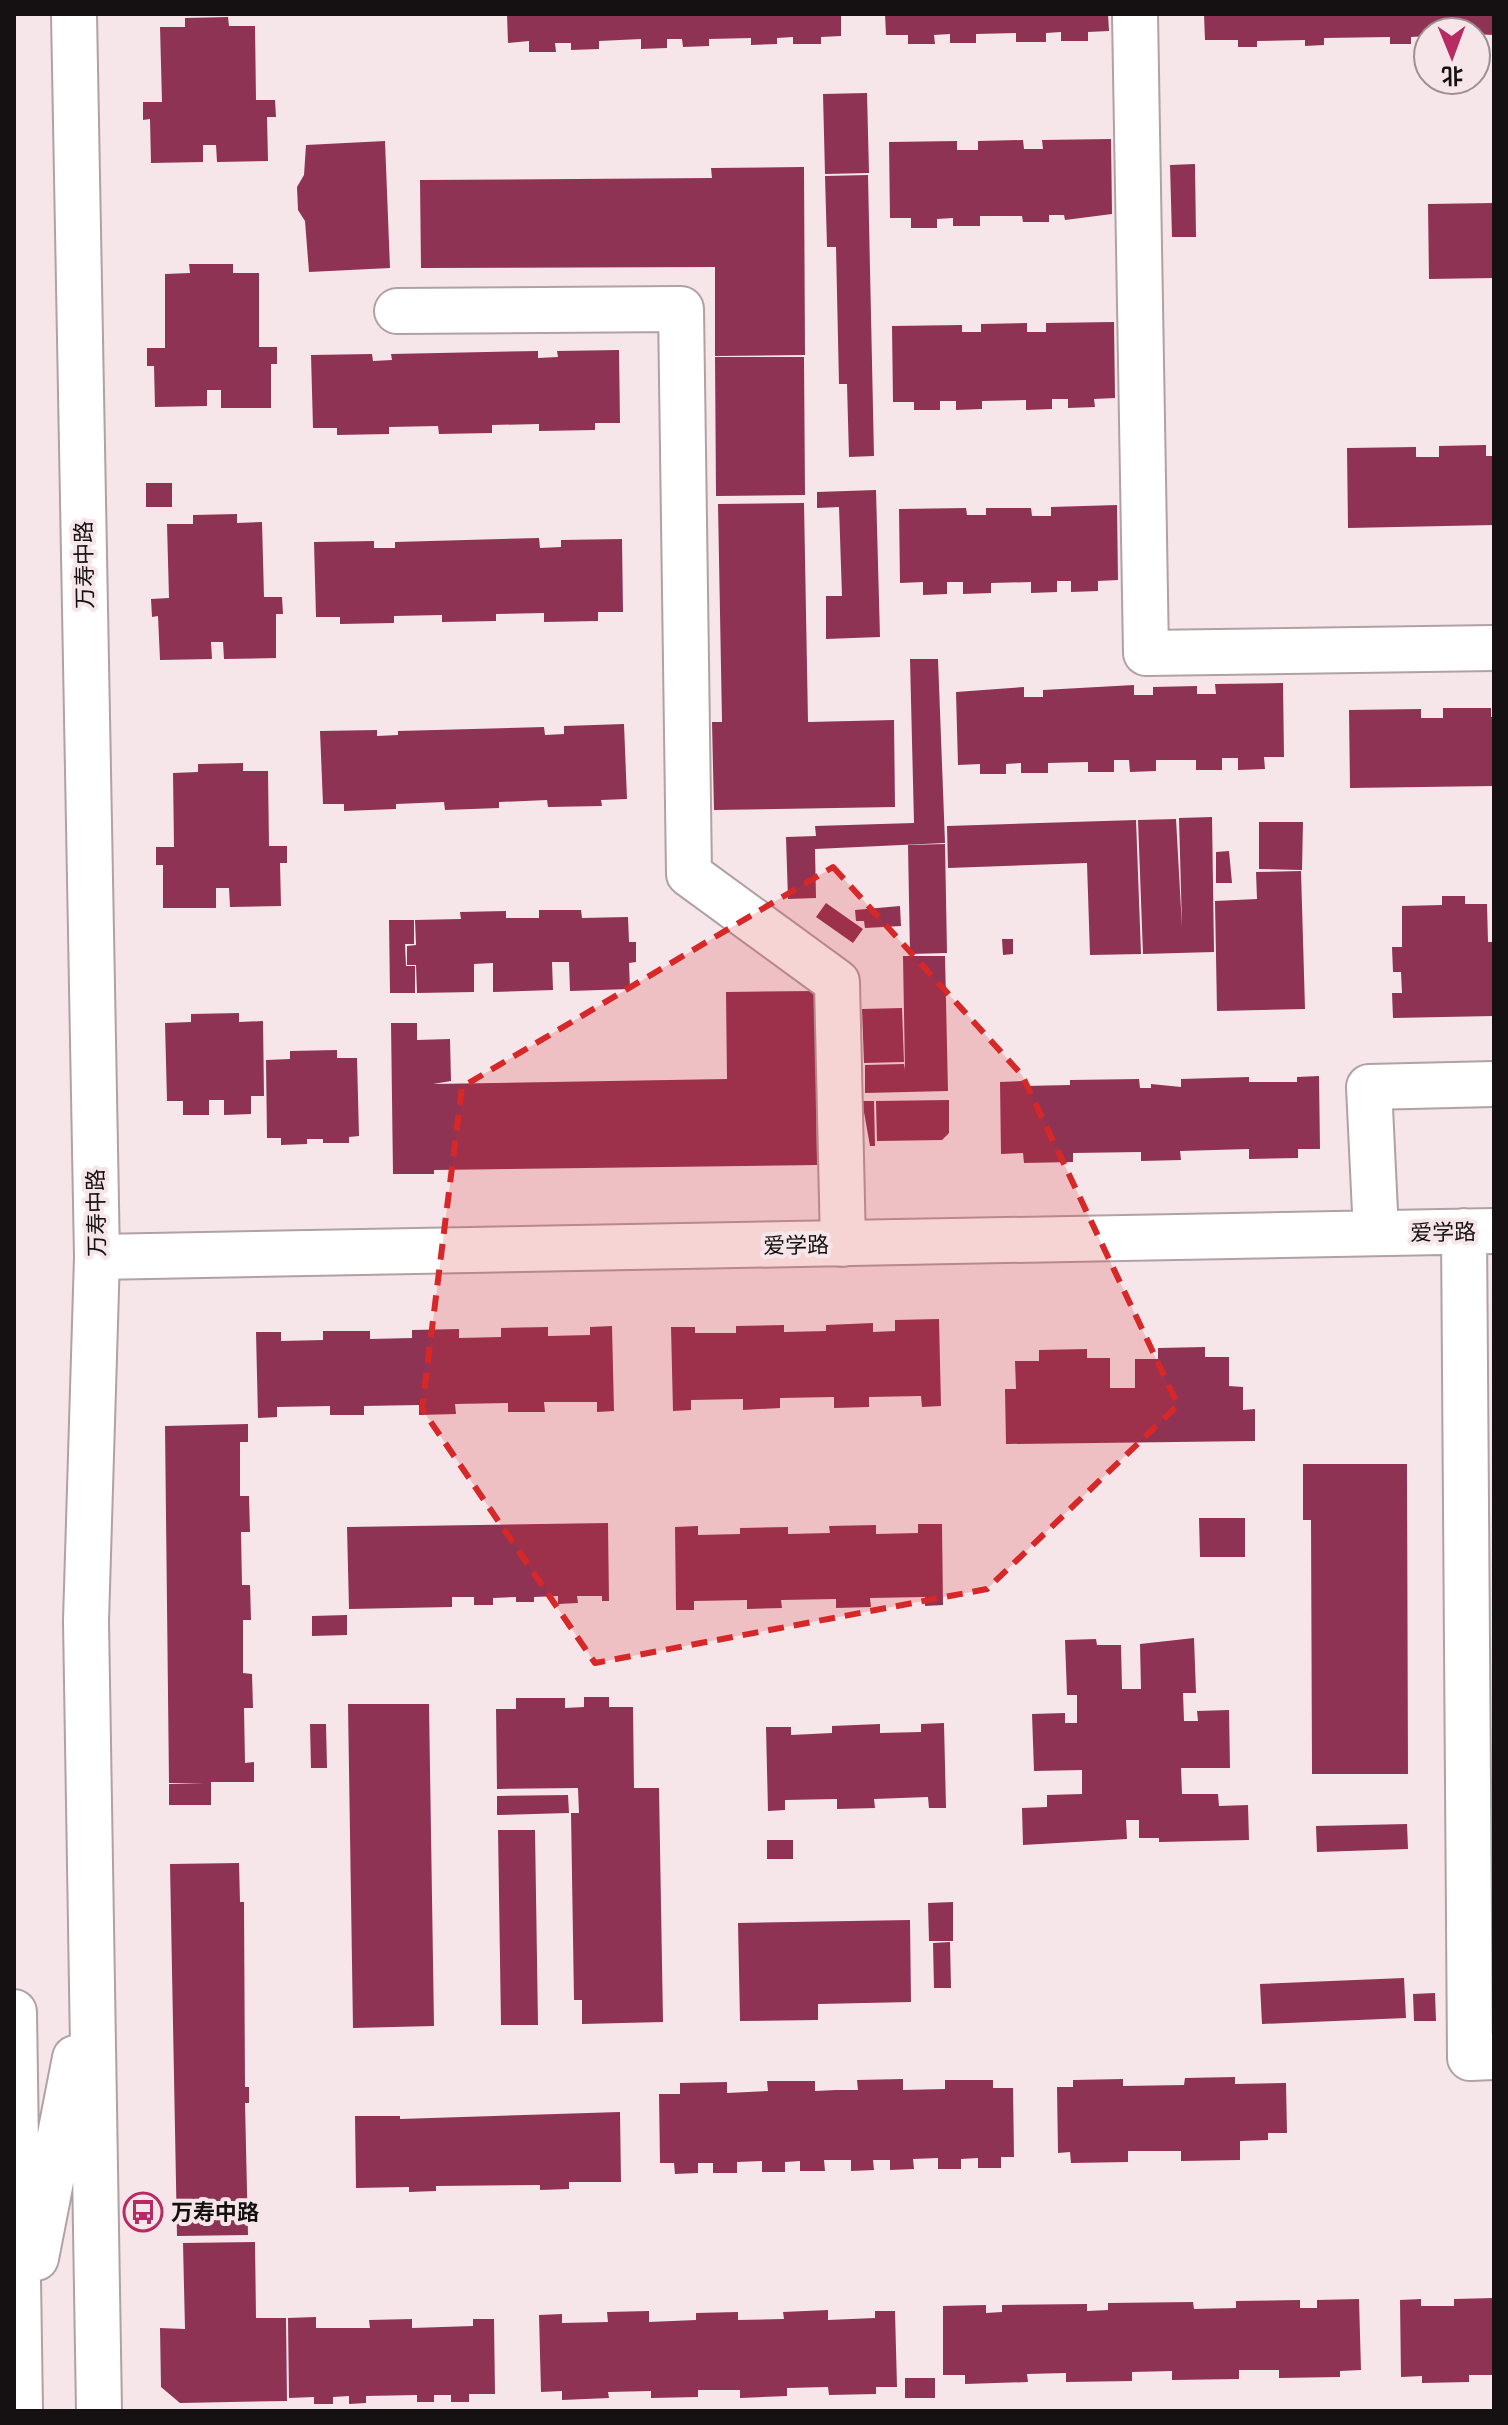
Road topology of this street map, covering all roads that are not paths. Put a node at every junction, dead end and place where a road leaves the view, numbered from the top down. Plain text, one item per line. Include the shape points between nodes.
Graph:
1 (74, 14) edge
2 (1135, 14) edge
3 (397, 311) dead end
4 (1494, 648) edge
5 (1494, 1084) edge
6 (1479, 1231) edge
7 (1376, 1233) junction
8 (843, 1244) junction
9 (97, 1257) junction
10 (92, 1970) junction
11 (14, 2012) edge
12 (1494, 2057) edge
13 (19, 2347) junction
14 (20, 2411) edge
15 (99, 2411) edge

1 - 9 street, 万寿中路
2 - 4 street via 1146,653
3 - 8 street via 681,309 689,874 837,982
5 - 7 street via 1369,1087
6 - 7 street, 爱学路
6 - 12 street via 1470,2058
7 - 8 street, 爱学路
8 - 9 street, 爱学路
9 - 10 street, 万寿中路 via 86,1621
10 - 13 street
10 - 15 street, 万寿中路
11 - 13 street
13 - 14 street

